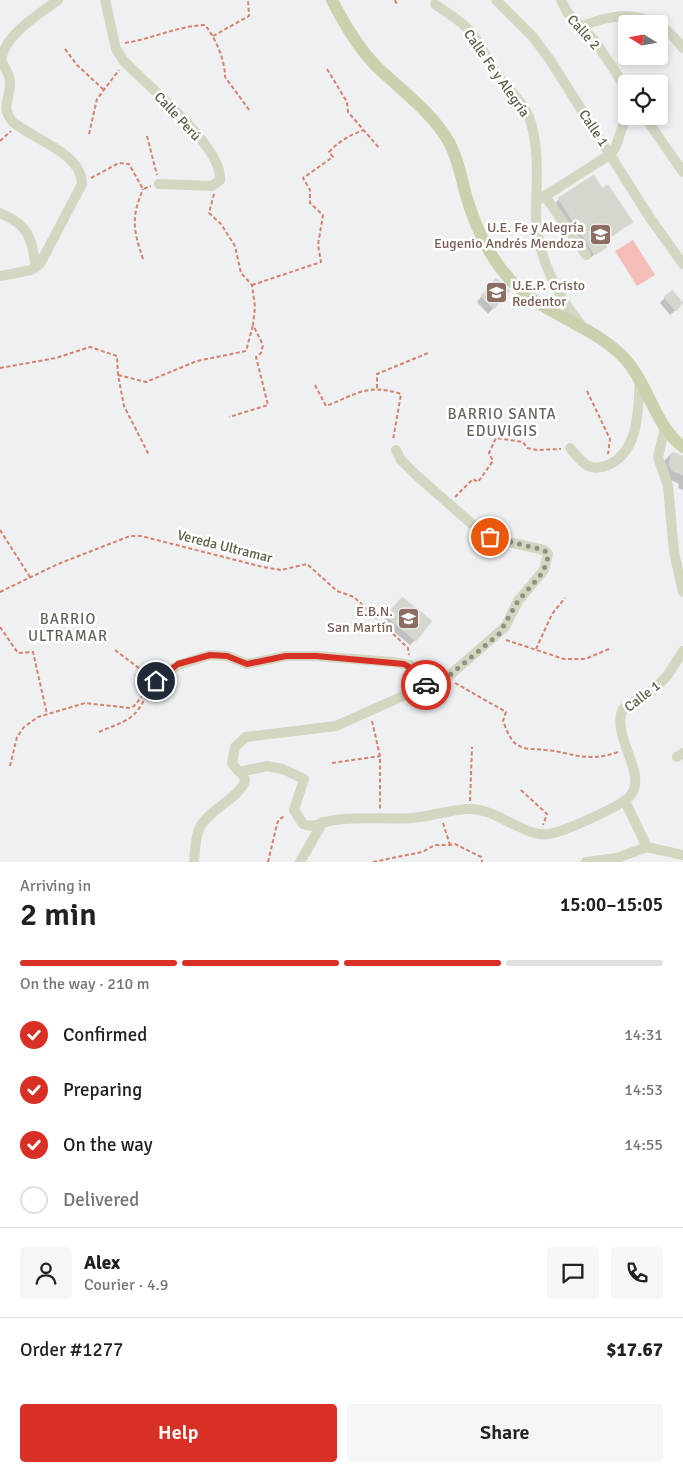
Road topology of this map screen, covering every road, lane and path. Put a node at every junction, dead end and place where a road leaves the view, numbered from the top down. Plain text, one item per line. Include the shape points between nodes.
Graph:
1 (58, 0) edge
2 (105, 0) edge
3 (248, 0) edge
4 (332, 0) edge
5 (395, 0) edge
6 (496, 0) edge
7 (561, 0) edge
8 (435, 4) dead end
9 (397, 5) dead end
10 (618, 16) edge
11 (582, 26) junction
12 (668, 32) edge
13 (213, 36) junction
14 (681, 43) edge
15 (115, 44) junction
16 (65, 49) dead end
17 (125, 62) junction
18 (2, 66) edge
19 (326, 69) dead end
20 (618, 76) edge
21 (104, 90) junction
22 (250, 111) dead end
23 (17, 124) junction
24 (623, 125) edge
25 (650, 125) edge
26 (364, 130) junction
27 (89, 134) dead end
28 (147, 136) dead end
29 (0, 141) edge
30 (380, 149) dead end
31 (611, 154) junction
32 (683, 172) edge
33 (82, 184) junction
34 (159, 184) junction
35 (217, 184) junction
36 (143, 189) junction
37 (541, 198) junction
38 (0, 213) edge
39 (586, 255) dead end
40 (143, 259) dead end
41 (683, 264) edge
42 (36, 267) junction
43 (0, 276) edge
44 (252, 285) junction
45 (253, 324) junction
46 (581, 326) junction
47 (428, 353) dead end
48 (0, 368) edge
49 (118, 375) junction
50 (640, 378) junction
51 (315, 385) dead end
52 (377, 388) junction
53 (587, 391) dead end
54 (229, 417) dead end
55 (665, 428) junction
56 (570, 448) joint
57 (683, 448) edge
58 (396, 450) joint
59 (149, 455) dead end
60 (606, 466) junction
61 (449, 503) junction
62 (0, 530) edge
63 (30, 577) junction
64 (0, 592) edge
65 (683, 592) edge
66 (565, 598) dead end
67 (0, 627) edge
68 (496, 636) junction
69 (609, 649) dead end
70 (115, 650) dead end
71 (536, 650) junction
72 (683, 651) edge
73 (410, 665) junction
74 (447, 677) junction
75 (153, 684) junction
76 (427, 686) junction
77 (370, 711) junction
78 (47, 714) junction
79 (99, 732) dead end
80 (472, 747) dead end
81 (627, 749) junction
82 (380, 756) junction
83 (332, 763) dead end
84 (10, 766) dead end
85 (242, 773) junction
86 (522, 790) dead end
87 (625, 802) junction
88 (470, 808) junction
89 (295, 812) junction
90 (439, 813) junction
91 (380, 818) junction
92 (323, 822) junction
93 (540, 834) junction
94 (450, 845) junction
95 (647, 847) junction
96 (683, 855) edge
97 (194, 862) edge
98 (268, 862) edge
99 (300, 862) edge
100 (374, 862) edge
101 (482, 862) edge
102 (586, 862) edge

1 - 18 street via 10,40 2,56
2 - 15 street, Calle Perú
3 - 13 path via 249,16
4 - 46 main road via 352,38 365,54 443,132 461,172 481,234 503,272 544,307
5 - 9 path
6 - 31 street, Calle 1 via 534,37
7 - 11 street, Calle 2 via 562,6
8 - 37 street, Calle Fe y Alegría via 469,29 492,67 528,113
10 - 11 street
11 - 20 street, Calle 2
12 - 14 street
13 - 15 path via 205,26 191,26 150,39
13 - 22 path via 225,77
15 - 17 street, Calle Perú
16 - 21 path via 82,71
17 - 21 path
17 - 35 street, Calle Perú via 176,109 196,134 221,174
18 - 23 street via 10,82 4,106 6,114
19 - 26 path via 347,102 348,112
21 - 27 path via 97,99
23 - 29 path
23 - 33 street via 74,164 82,177
24 - 31 street
25 - 32 street
26 - 30 path
26 - 44 path via 336,144 329,152 332,157 303,178 310,190 310,203 323,216 318,245 322,262
28 - 34 path
31 - 37 street
31 - 41 street, Calle 1
33 - 36 path via 118,163 129,164
33 - 42 street via 56,237
34 - 35 street
34 - 36 path
35 - 44 path via 209,213 236,246 241,273
36 - 40 path via 133,217
37 - 39 street
37 - 46 street, Calle Fe y Alegría via 537,227 546,262 564,304
38 - 42 street via 23,225 32,244
42 - 43 street
44 - 45 path
45 - 49 path via 246,351 197,360 146,382
45 - 54 path via 263,345 256,357 268,405
46 - 50 main road via 610,345
47 - 52 path via 377,374
48 - 49 path via 56,358 90,347 117,356
49 - 59 path via 124,406
50 - 55 main road
50 - 60 street via 632,440 623,454
51 - 52 path via 326,406
52 - 58 path via 401,394 392,440
53 - 60 path via 610,439
55 - 57 main road
55 - 65 street via 658,456 668,486 674,552
56 - 60 street via 585,466
56 - 61 path via 537,450 527,448 523,442 496,438 489,454 493,462 478,482 473,479
58 - 61 street via 407,467
61 - 68 street via 490,537 539,548 548,554 540,576 518,601 505,627
62 - 63 path
63 - 64 path, Vereda Ultramar
63 - 73 path, Vereda Ultramar via 130,536 142,536 281,570 307,564 338,591 354,596 408,648
66 - 71 path via 552,614
67 - 78 path via 18,653 33,652
68 - 71 path
68 - 74 street
69 - 71 path via 577,660
70 - 75 path
72 - 81 street, Calle 1 via 654,689 622,710 619,723
73 - 75 street via 316,656 286,656 247,664 227,656 210,655 178,664
73 - 76 street
74 - 76 street
74 - 81 path via 506,712 503,721 514,743 529,750 596,758
75 - 78 path via 130,708 85,703
75 - 79 path via 141,709 133,717
76 - 77 street
77 - 82 path
77 - 85 street via 336,726 246,737 239,741 232,755 234,768
78 - 84 path via 24,727 16,738
80 - 88 path
81 - 87 street, Calle 1 via 635,785
82 - 83 path
82 - 91 path
85 - 89 street via 267,766 304,779
85 - 97 street via 245,780 241,788 213,811 200,828
86 - 93 path via 548,814
87 - 93 street via 562,830
87 - 95 street
88 - 90 street
88 - 93 street via 489,812
89 - 92 street via 308,826
89 - 98 path via 279,819
90 - 91 street via 412,818
90 - 94 path
91 - 92 street
92 - 99 street
94 - 100 path
94 - 101 path via 474,852
95 - 96 street
95 - 102 street via 617,858

